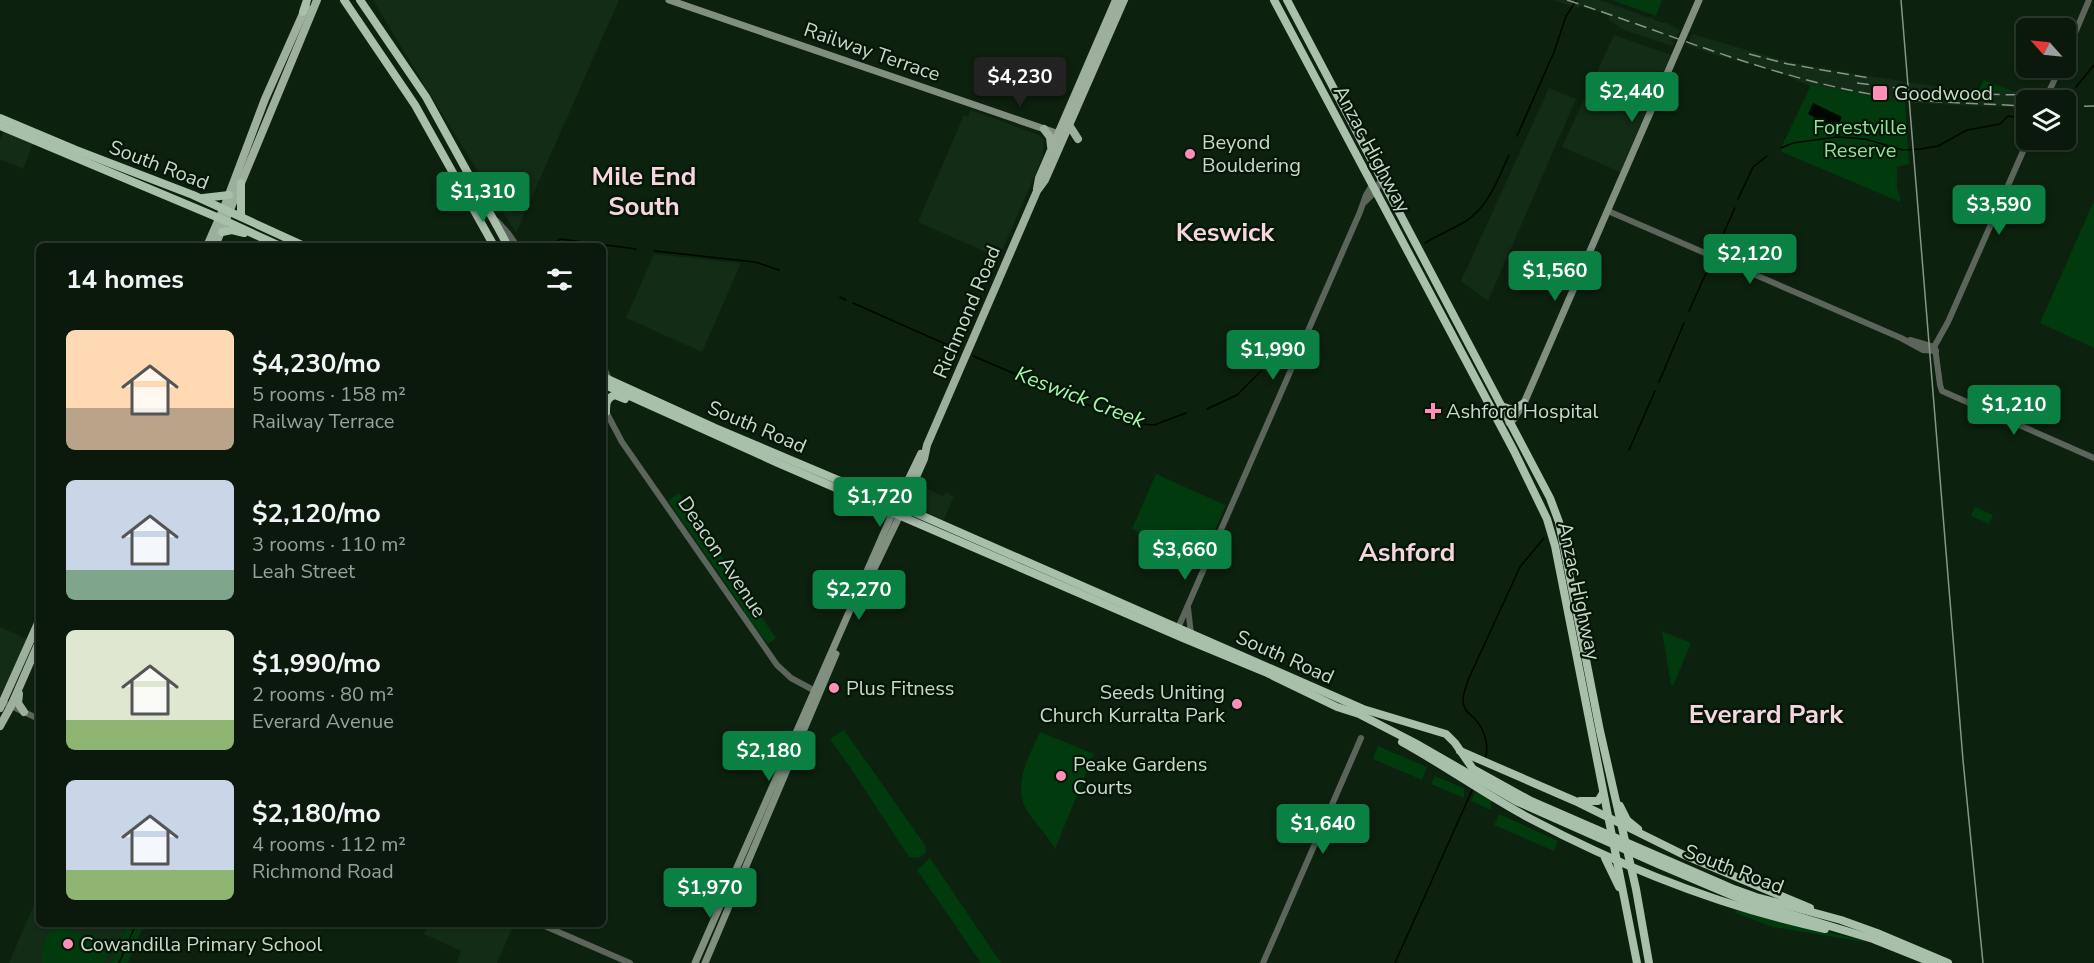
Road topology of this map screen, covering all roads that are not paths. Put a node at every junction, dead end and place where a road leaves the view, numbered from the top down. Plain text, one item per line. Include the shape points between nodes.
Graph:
1 (308, 0) edge
2 (317, 0) edge
3 (344, 0) edge
4 (360, 0) edge
5 (669, 0) edge
6 (1116, 0) edge
7 (1124, 0) edge
8 (1274, 0) edge
9 (1287, 0) edge
10 (1699, 0) edge
11 (2089, 0) edge
12 (303, 12) joint
13 (2076, 31) edge
14 (0, 118) edge
15 (1349, 118) junction
16 (1340, 123) junction
17 (1065, 125) junction
18 (0, 126) edge
19 (1045, 130) junction
20 (1061, 135) junction
21 (1078, 139) dead end
22 (1052, 147) junction
23 (2024, 150) edge
24 (254, 152) junction
25 (244, 158) junction
26 (1381, 179) junction
27 (241, 183) junction
28 (1374, 188) junction
29 (1037, 191) junction
30 (193, 195) junction
31 (229, 195) junction
32 (227, 210) junction
33 (1608, 211) junction
34 (241, 216) junction
35 (223, 220) junction
36 (222, 232) junction
37 (263, 238) junction
38 (209, 243) edge
39 (216, 243) edge
40 (274, 243) edge
41 (298, 243) edge
42 (492, 243) edge
43 (513, 243) edge
44 (1435, 282) junction
45 (1426, 286) junction
46 (1446, 325) junction
47 (1459, 327) junction
48 (1455, 343) junction
49 (1935, 349) junction
50 (1486, 378) junction
51 (606, 380) edge
52 (606, 381) edge
53 (1478, 383) junction
54 (646, 402) junction
55 (1524, 403) junction
56 (606, 404) edge
57 (1501, 406) junction
58 (1492, 410) junction
59 (606, 415) edge
60 (1509, 423) junction
61 (927, 445) junction
62 (1514, 451) junction
63 (2094, 458) edge
64 (1542, 484) junction
65 (901, 493) junction
66 (875, 495) junction
67 (1535, 495) junction
68 (1550, 498) junction
69 (898, 510) junction
70 (1544, 513) junction
71 (1188, 605) junction
72 (36, 628) edge
73 (1177, 631) junction
74 (1191, 634) junction
75 (1585, 648) junction
76 (36, 649) edge
77 (1575, 650) junction
78 (20, 684) junction
79 (817, 692) junction
80 (3, 705) edge
81 (24, 712) junction
82 (36, 718) edge
83 (0, 726) edge
84 (1361, 738) dead end
85 (1604, 749) junction
86 (1459, 750) junction
87 (1594, 752) junction
88 (1469, 775) junction
89 (1481, 782) junction
90 (1603, 793) junction
91 (1614, 794) junction
92 (1575, 801) junction
93 (1608, 818) junction
94 (1621, 824) junction
95 (1684, 855) junction
96 (1603, 856) junction
97 (1617, 862) junction
98 (1631, 867) junction
99 (1652, 876) junction
100 (1636, 888) junction
101 (1625, 903) junction
102 (1837, 919) junction
103 (547, 927) edge
104 (1873, 939) junction
105 (1645, 942) junction
106 (1636, 960) edge
107 (630, 963) edge
108 (695, 963) edge
109 (705, 963) edge
110 (1263, 963) edge
111 (1649, 963) edge
112 (1933, 963) edge
113 (1948, 963) edge

1 - 12 highway
2 - 24 main road
3 - 42 highway via 415,105
4 - 43 highway via 426,97 473,185
5 - 19 main road, Railway Terrace
6 - 17 main road, Richmond Road
7 - 17 main road, Richmond Road
8 - 16 highway, Anzac Highway
9 - 15 highway, Anzac Highway
10 - 33 main road
11 - 13 street
12 - 25 main road
14 - 30 highway, South Road
15 - 16 highway
15 - 26 highway, Anzac Highway
16 - 28 highway, Anzac Highway
17 - 19 main road
17 - 20 main road, Richmond Road
17 - 21 main road
18 - 35 highway, South Road
19 - 20 main road, Railway Terrace
19 - 22 main road
20 - 22 main road, Richmond Road
20 - 29 main road, Richmond Road via 1045,180
22 - 29 main road, Richmond Road
23 - 49 street
24 - 25 main road
24 - 27 main road
25 - 31 main road
26 - 28 street
26 - 44 highway, Anzac Highway
27 - 32 main road
27 - 34 highway
28 - 45 highway, Anzac Highway
28 - 71 street via 1363,205
29 - 61 main road, Richmond Road
30 - 31 highway
30 - 32 highway, South Road
31 - 32 main road
32 - 34 highway, South Road
32 - 35 main road
33 - 49 street via 1900,338
33 - 55 main road
34 - 41 highway, South Road
35 - 36 main road
35 - 37 highway, South Road
35 - 38 main road
36 - 37 highway via 240,231
36 - 39 main road
37 - 40 highway, South Road
44 - 45 highway
44 - 47 highway, Anzac Highway
45 - 46 highway, Anzac Highway
46 - 47 highway
46 - 48 highway, Anzac Highway
47 - 48 highway
47 - 50 highway, Anzac Highway
48 - 53 highway, Anzac Highway
49 - 63 street via 1940,385 1945,392
50 - 53 highway
50 - 57 highway, Anzac Highway
51 - 66 highway, South Road
52 - 54 highway, South Road
53 - 58 highway, Anzac Highway
54 - 56 highway via 636,404 615,395
54 - 69 highway, South Road via 759,454
55 - 57 highway via 1513,410
55 - 60 main road
57 - 60 highway, Anzac Highway
58 - 60 highway via 1500,420
58 - 62 highway, Anzac Highway
59 - 79 street, Deacon Avenue via 777,665
60 - 62 highway
60 - 64 highway, Anzac Highway
61 - 65 main road, Richmond Road
61 - 69 main road, Richmond Road
62 - 67 highway, Anzac Highway
64 - 67 highway via 1542,492
64 - 68 highway, Anzac Highway
65 - 66 highway
65 - 69 main road, Richmond Road
66 - 69 highway, South Road
67 - 70 highway, Anzac Highway
68 - 70 highway via 1544,498
68 - 75 highway, Anzac Highway via 1564,542
69 - 73 highway, South Road
69 - 79 main road, Richmond Road
70 - 77 highway, Anzac Highway via 1555,546
71 - 73 street
71 - 74 street
72 - 80 main road
73 - 74 highway, South Road
73 - 88 highway, South Road
74 - 86 highway, South Road via 1363,709 1446,734
75 - 77 highway
75 - 85 highway, Anzac Highway
76 - 78 main road
77 - 87 highway, Anzac Highway
78 - 80 main road
78 - 81 main road via 18,702
79 - 108 main road, Richmond Road
79 - 109 main road, Richmond Road
80 - 81 street
80 - 83 main road
81 - 82 street
84 - 110 street
85 - 87 highway
85 - 91 highway, Anzac Highway
86 - 88 highway, South Road
86 - 92 highway
87 - 90 highway, Anzac Highway
88 - 89 highway
88 - 89 highway, South Road
89 - 96 highway via 1530,819
89 - 102 highway, South Road via 1731,888
89 - 104 highway, South Road via 1546,815 1721,891
90 - 92 highway via 1598,801
90 - 93 highway, Anzac Highway
91 - 94 highway, Anzac Highway
91 - 95 highway via 1633,826
92 - 93 highway
93 - 94 highway
93 - 97 highway, Anzac Highway
94 - 95 highway
94 - 98 highway, Anzac Highway
95 - 102 highway
96 - 97 highway
96 - 101 highway
97 - 98 highway
97 - 101 highway, Anzac Highway
98 - 99 highway
98 - 100 highway, Anzac Highway
99 - 100 highway via 1641,880
99 - 104 highway via 1746,909
100 - 105 highway, Anzac Highway
101 - 106 highway, Anzac Highway
102 - 113 highway, South Road
103 - 107 street
104 - 112 highway, South Road
105 - 106 highway via 1639,942
105 - 111 highway, Anzac Highway

